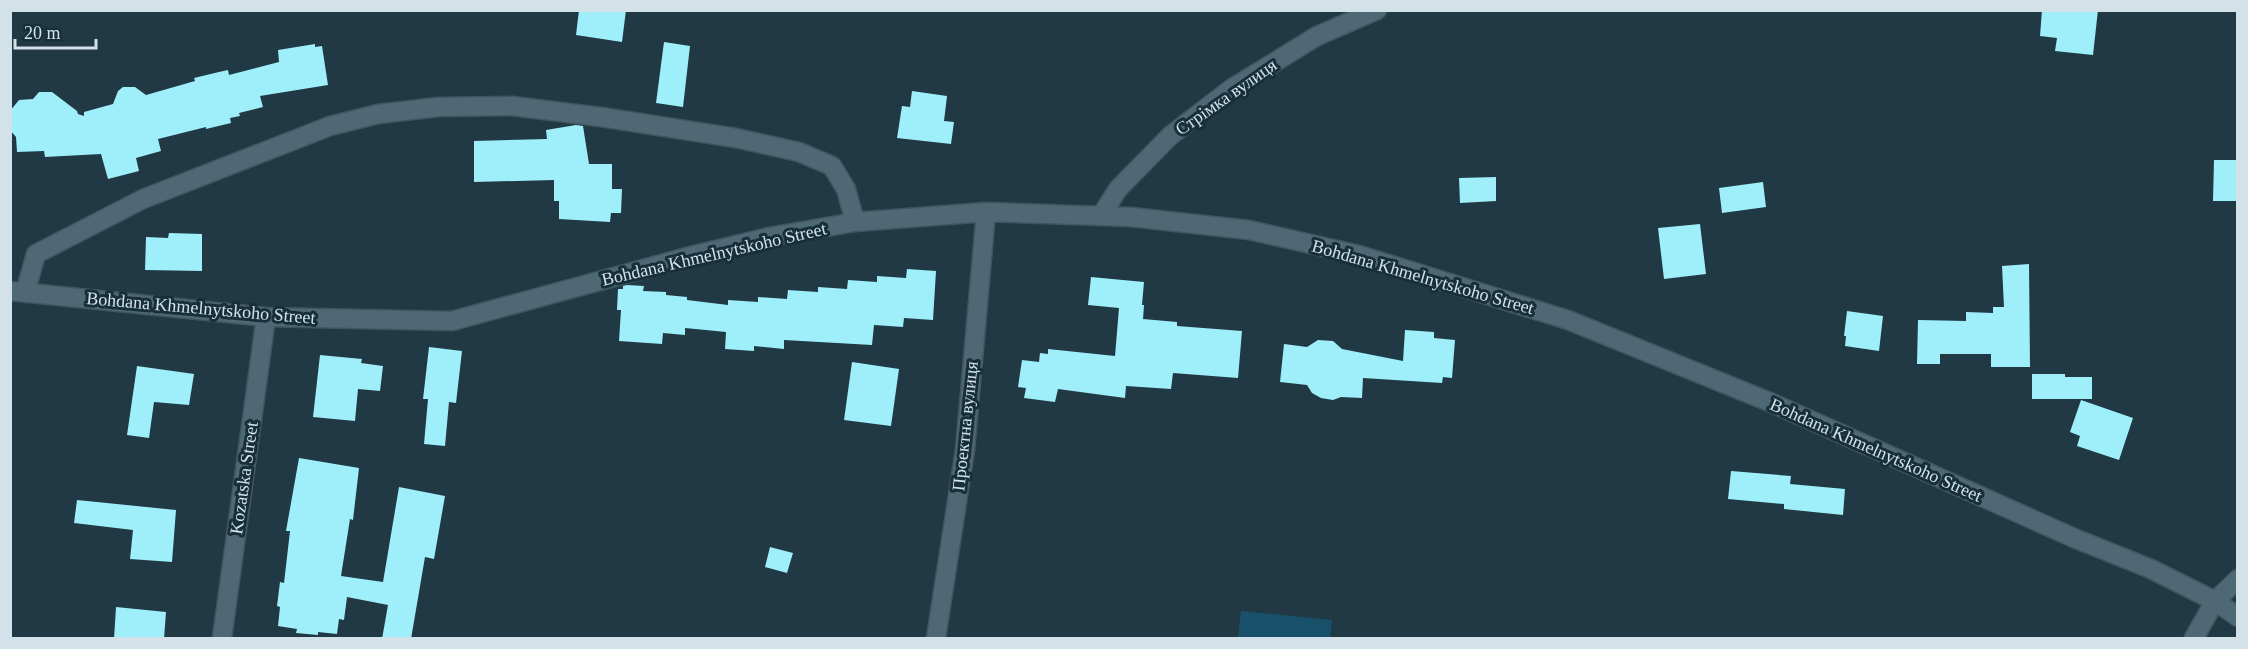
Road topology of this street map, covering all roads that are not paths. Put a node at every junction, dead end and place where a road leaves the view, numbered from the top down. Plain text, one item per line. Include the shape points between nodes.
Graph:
1 (1377, 10) edge
2 (986, 212) junction
3 (1101, 216) junction
4 (855, 222) junction
5 (18, 292) edge
6 (266, 317) junction
7 (2238, 579) edge
8 (2215, 601) junction
9 (2238, 617) edge
10 (222, 639) edge
11 (936, 639) edge
12 (2194, 639) edge

1 - 3 street, Стрімка вулиця via 1317,36 1231,89 1170,136 1118,189
2 - 3 street, Bohdana Khmelnytskoho Street
2 - 4 street, Bohdana Khmelnytskoho Street
2 - 11 street, Проектна вулиця via 965,450
3 - 8 street, Bohdana Khmelnytskoho Street via 1249,230 1359,255 1568,320 1772,403 2151,569
4 - 5 street via 846,189 832,166 799,152 601,117 512,106 438,107 378,114 330,126 143,199 36,254
4 - 6 street, Bohdana Khmelnytskoho Street via 713,250 452,321
5 - 6 street, Bohdana Khmelnytskoho Street
6 - 10 street, Kozatska Street
7 - 8 street
8 - 9 street, Bohdana Khmelnytskoho Street
8 - 12 street

